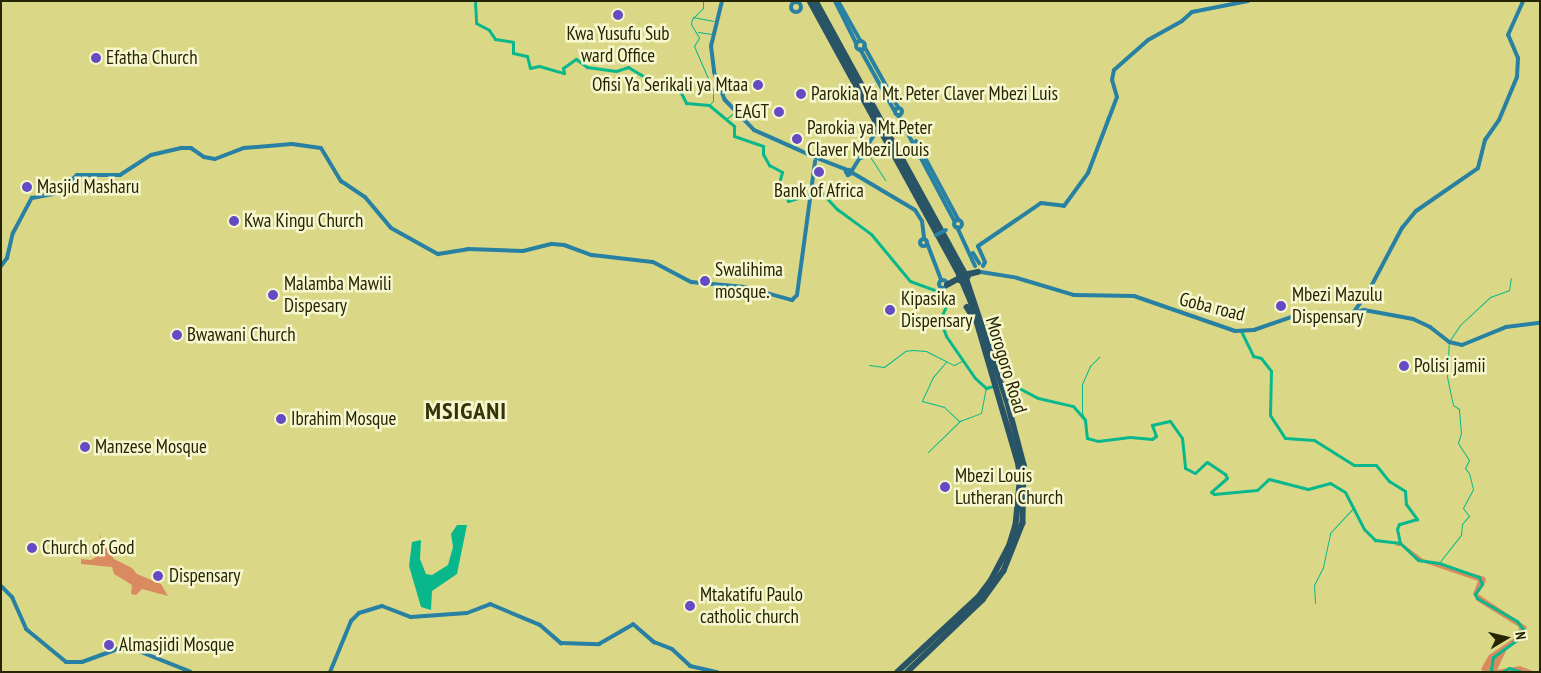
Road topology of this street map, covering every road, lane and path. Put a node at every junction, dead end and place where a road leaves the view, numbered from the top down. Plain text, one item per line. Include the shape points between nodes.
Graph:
1 (722, 1) edge
2 (805, 1) edge
3 (810, 1) edge
4 (816, 1) edge
5 (836, 1) edge
6 (1248, 1) edge
7 (1523, 1) edge
8 (793, 2) edge
9 (800, 4) junction
10 (858, 42) junction
11 (862, 48) junction
12 (879, 127) junction
13 (817, 161) junction
14 (849, 172) junction
15 (957, 224) junction
16 (925, 241) junction
17 (1, 266) edge
18 (979, 268) junction
19 (962, 272) junction
20 (965, 280) junction
21 (944, 282) junction
22 (967, 307) dead end
23 (1353, 313) junction
24 (978, 323) junction
25 (1540, 323) edge
26 (1, 586) edge
27 (191, 672) edge
28 (330, 672) edge
29 (717, 672) edge
30 (898, 672) edge
31 (908, 672) edge

1 - 13 street via 713,29 711,50 715,76 725,100 754,130
2 - 9 street
3 - 12 highway, Morogoro Road
4 - 19 highway, Morogoro Road
5 - 10 street
6 - 18 street via 1192,12 1148,40 1114,70 1112,80 1118,97 1088,173 1064,206 1042,203 978,246 985,262
7 - 23 street via 1508,36 1518,58 1517,77 1499,120 1485,140 1478,168 1416,211 1402,228 1368,294
8 - 9 street
8 - 9 street via 792,9 796,12 801,9
10 - 11 street
10 - 11 street
11 - 15 street, Goba road
12 - 14 street
12 - 19 highway, Morogoro Road
13 - 14 street
13 - 17 street via 796,298 777,298 751,289 691,282 653,262 592,255 564,245 552,244 523,251 468,249 438,254 391,228 365,197 341,181 321,148 292,144 244,148 215,159 204,157 191,148 182,148 151,155 120,176 77,175 57,193 32,199 13,233 7,258
14 - 16 street via 920,215
15 - 16 street, bridge
15 - 18 street, Goba road
16 - 21 street
18 - 19 highway
18 - 20 highway
18 - 23 street, Goba road via 986,273 1017,278 1074,295 1134,296 1235,331 1254,330 1297,315 1337,318
19 - 20 highway, Morogoro Road
19 - 21 highway
20 - 21 highway
20 - 24 highway, Morogoro Road
20 - 31 highway, Morogoro Road via 1019,441 1026,484 1023,523 1014,550 994,588
22 - 24 highway
23 - 25 street, Goba road via 1370,311 1408,318 1462,346 1506,326
24 - 30 highway, Morogoro Road via 1019,465 1016,525 1004,558 978,598
26 - 27 street via 12,597 26,629 66,662 82,662 112,649 124,649 145,653
28 - 29 street via 351,621 359,613 382,606 411,617 467,613 490,604 540,625 561,643 599,644 633,624 654,642 672,649 690,666

